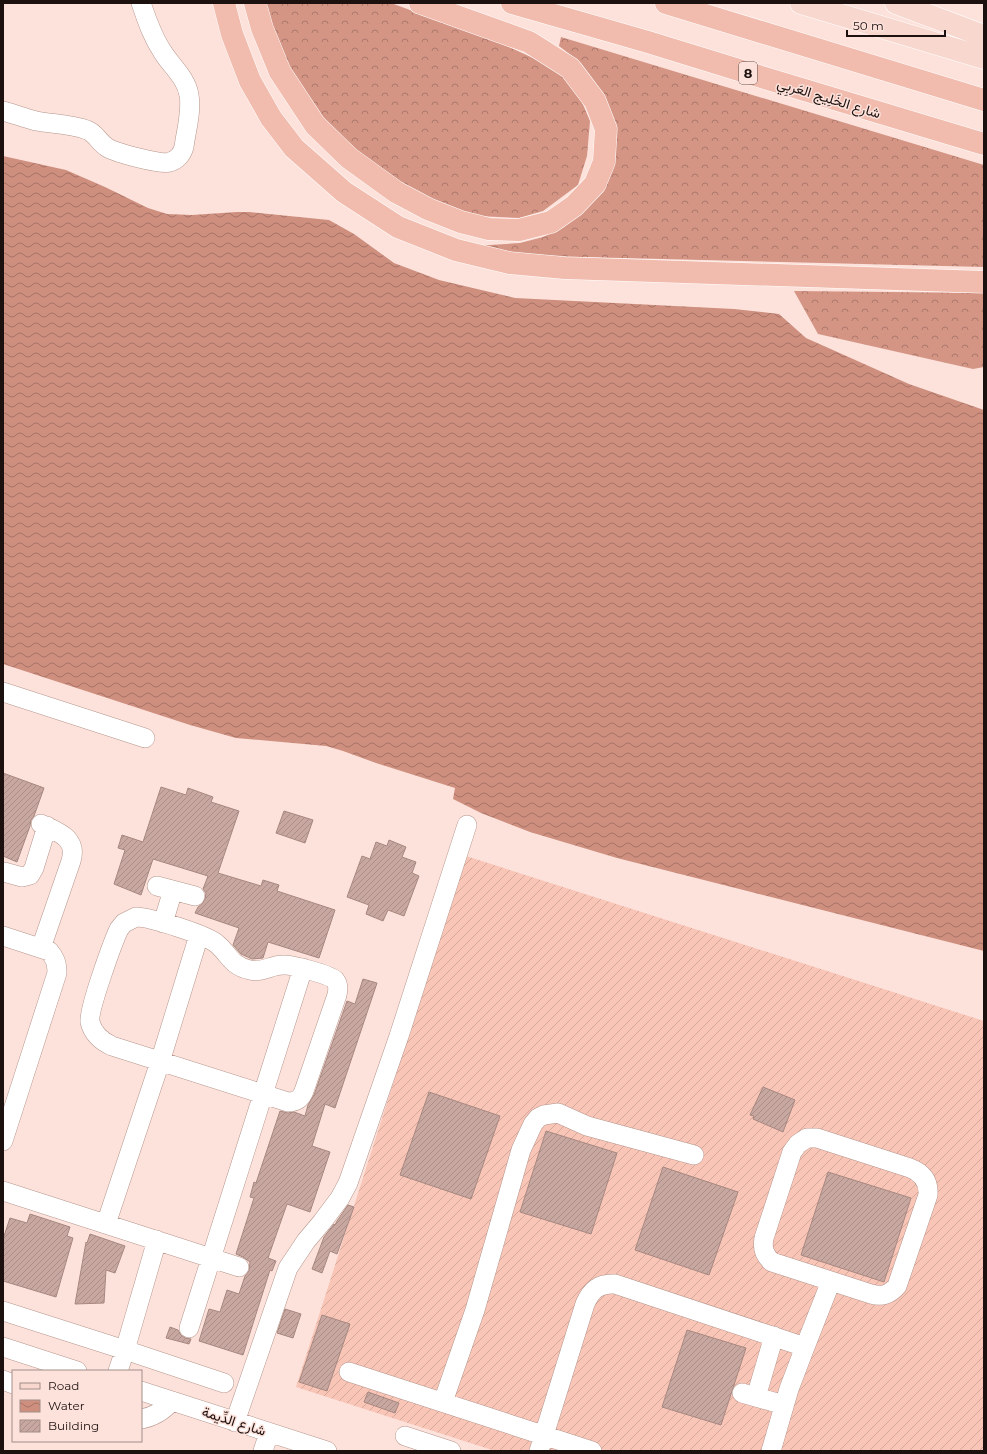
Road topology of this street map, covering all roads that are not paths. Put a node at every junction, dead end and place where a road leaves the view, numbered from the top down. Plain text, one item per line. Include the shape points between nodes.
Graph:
1 (141, 3) edge
2 (224, 3) edge
3 (255, 3) edge
4 (420, 3) edge
5 (512, 3) edge
6 (666, 3) edge
7 (801, 3) edge
8 (896, 3) edge
9 (984, 36) edge
10 (984, 58) edge
11 (984, 100) edge
12 (3, 111) edge
13 (984, 144) edge
14 (984, 282) edge
15 (3, 692) edge
16 (145, 738) dead end
17 (467, 825) dead end
18 (3, 870) edge
19 (195, 896) dead end
20 (163, 923) junction
21 (199, 935) junction
22 (3, 936) edge
23 (41, 948) junction
24 (303, 968) junction
25 (160, 1062) junction
26 (262, 1095) junction
27 (3, 1141) edge
28 (694, 1155) dead end
29 (3, 1191) edge
30 (106, 1224) junction
31 (157, 1240) junction
32 (210, 1257) junction
33 (239, 1267) dead end
34 (831, 1281) junction
35 (3, 1311) edge
36 (189, 1328) dead end
37 (774, 1336) junction
38 (804, 1346) junction
39 (3, 1347) edge
40 (125, 1350) junction
41 (74, 1370) edge
42 (118, 1370) edge
43 (349, 1372) dead end
44 (224, 1384) dead end
45 (142, 1392) edge
46 (172, 1401) junction
47 (443, 1402) junction
48 (784, 1405) junction
49 (142, 1419) edge
50 (235, 1422) junction
51 (269, 1433) junction
52 (405, 1436) dead end
53 (541, 1443) edge
54 (262, 1451) edge
55 (327, 1451) edge
56 (452, 1451) edge
57 (592, 1451) edge
58 (771, 1451) edge

1 - 12 street via 156,40 184,80 189,96 184,147 175,160 164,163 125,154 109,149 85,129 34,121
2 - 14 highway via 232,34 250,81 271,118 294,148 344,192 398,227 456,250 510,263 565,268
3 - 4 highway via 280,72 315,125 349,158 396,192 428,210 461,222 489,229 520,230 551,222 574,206 595,184 604,162 606,129 595,101 570,68 529,42
5 - 13 highway, شارع الخَلِيج العَربِي / 8
6 - 11 highway
7 - 10 main road
8 - 9 main road
15 - 16 street
17 - 50 street via 399,1036 348,1183 340,1198 288,1268
18 - 23 street via 22,877 30,875 44,825 64,836 73,850
19 - 20 street via 165,888
20 - 21 street
20 - 25 street via 136,917 119,929 90,1015 92,1029 104,1042
21 - 24 street via 217,944 232,961 247,969 263,970 284,964
21 - 25 street
22 - 23 street
23 - 27 street via 49,951 54,957 57,972
24 - 26 street
24 - 26 street via 335,980 338,987 337,995 303,1095 296,1101 288,1102
25 - 26 street
25 - 30 street
26 - 32 street
28 - 47 street via 587,1126 558,1113 538,1118 521,1150 475,1310
29 - 30 street
30 - 31 street
31 - 32 street
31 - 40 street
32 - 33 street
32 - 36 street
34 - 34 street via 772,1262 763,1249 764,1238 792,1152 802,1140 812,1138 916,1170 925,1178 928,1189 908,1256 897,1286 893,1290 876,1296
34 - 38 street
35 - 40 street
37 - 38 street
37 - 48 street via 749,1395
37 - 53 street via 615,1284 599,1286 588,1296 585,1304
38 - 48 street
39 - 41 street
40 - 42 street
40 - 44 street
43 - 47 street
45 - 46 street, شارع الدِّيمة
46 - 49 street via 156,1415
46 - 50 street, شارع الدِّيمة
47 - 53 street
48 - 58 street
50 - 51 street, شارع الدِّيمة
51 - 54 street
51 - 55 street, شارع الدِّيمة
52 - 56 street
53 - 57 street

